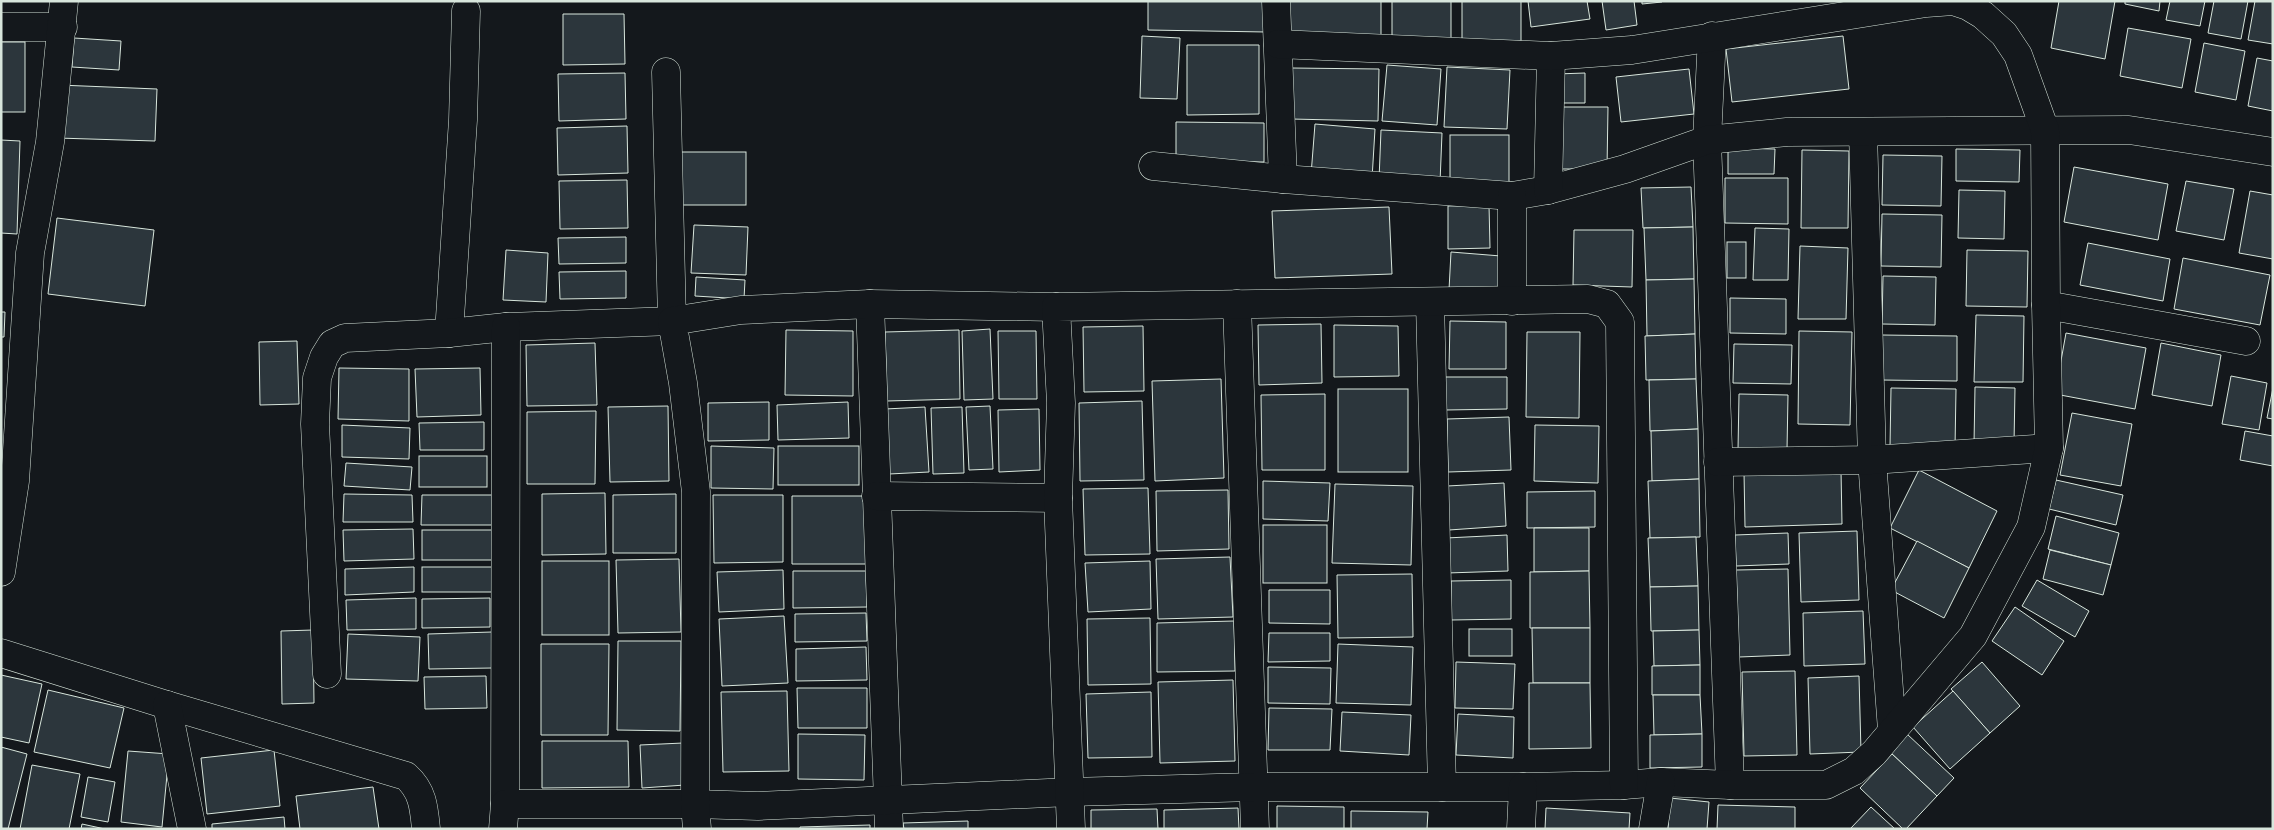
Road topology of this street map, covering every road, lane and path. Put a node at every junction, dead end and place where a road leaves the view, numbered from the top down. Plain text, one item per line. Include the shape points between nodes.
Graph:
1 (1276, 1) edge
2 (466, 11) dead end
3 (63, 13) edge
4 (1, 27) edge
5 (1712, 36) junction
6 (1278, 44) junction
7 (1551, 56) junction
8 (666, 72) dead end
9 (2045, 130) junction
10 (1863, 132) junction
11 (1707, 140) junction
12 (2273, 152) edge
13 (1153, 166) dead end
14 (1283, 179) junction
15 (1548, 190) junction
16 (1512, 196) junction
17 (1512, 301) junction
18 (1430, 302) junction
19 (870, 304) junction
20 (1238, 304) junction
21 (2046, 304) junction
22 (1056, 308) junction
23 (672, 321) junction
24 (506, 328) junction
25 (449, 333) junction
26 (2246, 341) dead end
27 (2049, 448) junction
28 (1872, 460) junction
29 (1718, 462) junction
30 (876, 496) junction
31 (1058, 498) junction
32 (1, 572) edge
33 (1, 653) edge
34 (327, 674) dead end
35 (167, 705) junction
36 (1892, 730) junction
37 (1661, 782) junction
38 (1624, 785) junction
39 (1730, 785) junction
40 (1254, 787) junction
41 (1442, 787) junction
42 (1523, 787) junction
43 (1070, 792) junction
44 (888, 801) junction
45 (504, 817) edge
46 (696, 817) edge
47 (192, 829) edge
48 (426, 829) edge
49 (889, 829) edge
50 (1070, 829) edge
51 (1255, 829) edge
52 (1520, 829) edge
53 (1653, 829) edge

1 - 6 street
2 - 25 street via 463,120
3 - 4 street
3 - 32 street via 50,142 30,253 15,481
5 - 7 street via 1632,50
5 - 9 street via 1926,2 1953,1 1983,15 2004,34 2018,56
5 - 11 street
6 - 7 street
6 - 14 street
7 - 15 street
8 - 23 street
9 - 10 street
9 - 12 street via 2129,130
9 - 21 street
10 - 11 street via 1787,132
10 - 28 street
11 - 15 street via 1625,169
11 - 29 street
13 - 14 street
14 - 16 street
15 - 16 street
16 - 17 street
17 - 18 street
17 - 38 street via 1588,299 1607,304 1620,322
18 - 20 street
18 - 41 street
19 - 22 street
19 - 23 street via 741,310
19 - 30 street
20 - 22 street
20 - 40 street
21 - 26 street
21 - 27 street
22 - 31 street via 1060,403
23 - 24 street
23 - 46 street via 696,492
24 - 25 street
24 - 45 street
25 - 34 street via 345,338 332,344 324,357 317,378 315,424
27 - 28 street
27 - 36 street via 2031,527 1973,636
28 - 29 street
28 - 36 street
29 - 39 street
30 - 31 street
30 - 44 street
31 - 43 street
33 - 35 street
35 - 47 street
35 - 48 street via 406,776 416,785 422,799
36 - 39 street via 1854,771 1826,785
37 - 38 street
37 - 39 street
37 - 53 street
38 - 42 street
40 - 41 street
40 - 43 street
40 - 51 street
41 - 42 street
42 - 52 street
43 - 44 street
43 - 50 street
44 - 46 street via 758,806
44 - 49 street
45 - 46 street

